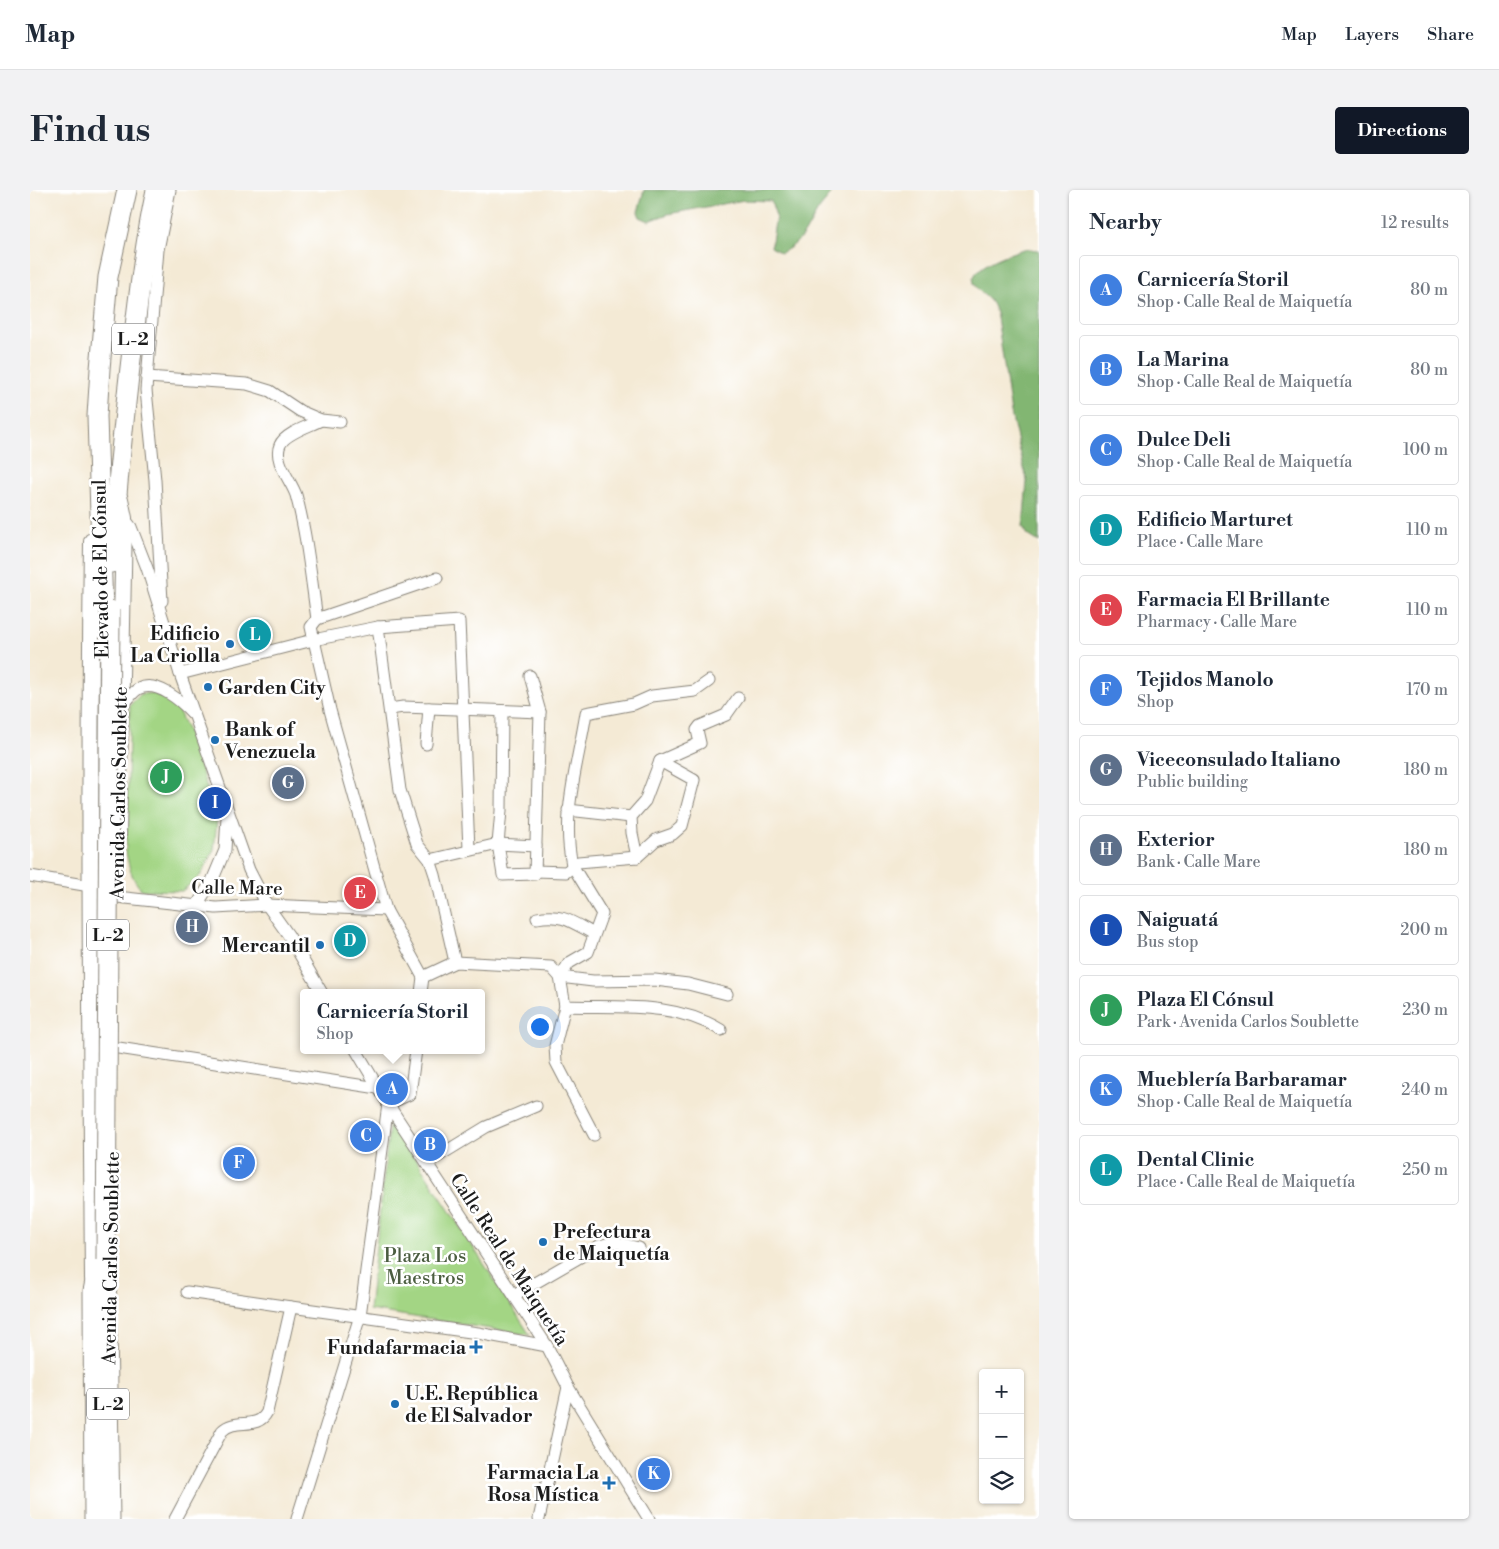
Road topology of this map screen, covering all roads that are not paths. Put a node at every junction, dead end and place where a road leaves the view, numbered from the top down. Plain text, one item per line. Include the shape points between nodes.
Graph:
1 (126, 190) edge
2 (156, 190) edge
3 (170, 190) edge
4 (147, 377) junction
5 (97, 416) junction
6 (321, 420) junction
7 (340, 422) dead end
8 (116, 488) junction
9 (124, 518) junction
10 (436, 578) dead end
11 (318, 619) junction
12 (163, 620) junction
13 (378, 627) junction
14 (313, 640) junction
15 (180, 674) junction
16 (530, 676) dead end
17 (709, 681) dead end
18 (738, 698) dead end
19 (429, 708) junction
20 (390, 709) junction
21 (463, 709) junction
22 (120, 710) junction
23 (502, 711) junction
24 (540, 712) junction
25 (195, 716) junction
26 (426, 744) dead end
27 (660, 761) junction
28 (568, 810) junction
29 (228, 813) junction
30 (631, 817) junction
31 (498, 844) junction
32 (536, 846) junction
33 (469, 849) junction
34 (637, 856) junction
35 (430, 860) junction
36 (572, 866) junction
37 (535, 871) junction
38 (30, 876) edge
39 (90, 886) junction
40 (116, 897) junction
41 (197, 905) junction
42 (267, 905) junction
43 (386, 910) junction
44 (537, 918) dead end
45 (594, 934) junction
46 (455, 962) junction
47 (560, 977) junction
48 (423, 978) junction
49 (320, 989) edge
50 (422, 989) edge
51 (727, 994) dead end
52 (565, 1006) junction
53 (721, 1030) dead end
54 (112, 1047) junction
55 (358, 1054) edge
56 (415, 1054) edge
57 (378, 1088) junction
58 (388, 1104) junction
59 (536, 1106) dead end
60 (594, 1135) dead end
61 (427, 1163) junction
62 (640, 1248) dead end
63 (100, 1290) junction
64 (187, 1292) dead end
65 (514, 1295) junction
66 (291, 1307) junction
67 (360, 1316) junction
68 (547, 1346) junction
69 (568, 1386) junction
70 (94, 1519) edge
71 (110, 1519) edge
72 (175, 1519) edge
73 (297, 1519) edge
74 (539, 1519) edge
75 (649, 1519) edge

1 - 5 main road, Avenida Carlos Soublette / L-2 via 108,278
2 - 8 main road, Avenida Carlos Soublette / L-2 via 141,271
3 - 4 street via 158,250
4 - 6 street via 248,384 270,391 300,411
4 - 12 street
5 - 39 street, Avenida Carlos Soublette / L-2 via 93,503
5 - 63 main road, Elevado de El Cónsul / L-2 via 103,613
6 - 7 street
6 - 11 street via 283,439 278,448 280,461 295,493
8 - 9 street, Avenida Carlos Soublette / L-2
8 - 63 main road, Elevado de El Cónsul / L-2, bridge via 110,610
9 - 12 street via 131,527 147,568
9 - 22 street, Avenida Carlos Soublette / L-2
10 - 11 street
11 - 14 street via 311,627
12 - 15 street
13 - 14 street
13 - 20 street
13 - 21 street via 459,621
14 - 15 street
14 - 43 street
15 - 25 street
16 - 24 street
17 - 28 street via 695,691 652,696 634,704 586,713
18 - 27 street via 726,715 700,726 697,730 700,743
19 - 20 street
19 - 21 street
19 - 26 street
20 - 35 street via 400,790 417,844
21 - 23 street
21 - 33 street
22 - 25 street via 137,689 145,686 158,688 185,705
22 - 40 street, Avenida Carlos Soublette / L-2
23 - 24 street
23 - 31 street
24 - 32 street
25 - 29 street
27 - 30 street via 645,801
27 - 34 street via 694,780 694,787 682,826 656,840
28 - 30 street
28 - 36 street
29 - 41 street via 225,850
29 - 42 street via 249,870
30 - 34 street
31 - 32 street
31 - 33 street
31 - 37 street via 503,875 535,874
32 - 37 street
33 - 35 street
34 - 36 street via 578,862
35 - 46 street
36 - 37 street via 566,872
36 - 45 street via 602,914
38 - 39 street, Calle Mare
39 - 40 street, Calle Mare
39 - 63 street, Avenida Carlos Soublette / L-2
40 - 41 street, Calle Mare
40 - 54 street, Avenida Carlos Soublette / L-2
41 - 42 street, Calle Mare via 216,908
42 - 43 street, Calle Mare
42 - 49 street
43 - 48 street
44 - 45 street via 563,916
45 - 47 street via 588,952 569,963
46 - 47 street via 550,967
46 - 48 street
47 - 51 street via 593,981 663,981
47 - 52 street
48 - 50 street
52 - 53 street via 660,1009 703,1019
52 - 60 street via 555,1046 556,1062
54 - 57 street
54 - 63 street, Avenida Carlos Soublette / L-2 via 114,1259
55 - 57 street, Calle Real de Maiquetía
56 - 58 street via 410,1094
57 - 58 street, Calle Real de Maiquetía
58 - 61 street, Calle Real de Maiquetía
58 - 67 street
59 - 61 street via 486,1127
61 - 65 street, Calle Real de Maiquetía
62 - 65 street via 614,1242 599,1246
63 - 70 main road, Avenida Carlos Soublette / L-2
63 - 71 main road, Avenida Carlos Soublette / L-2
64 - 66 street
65 - 68 street, Calle Real de Maiquetía
66 - 67 street
66 - 72 street via 263,1419 256,1423 234,1423 222,1431
67 - 68 street
67 - 73 street
68 - 69 street, Calle Real de Maiquetía
69 - 74 street
69 - 75 street, Calle Real de Maiquetía

